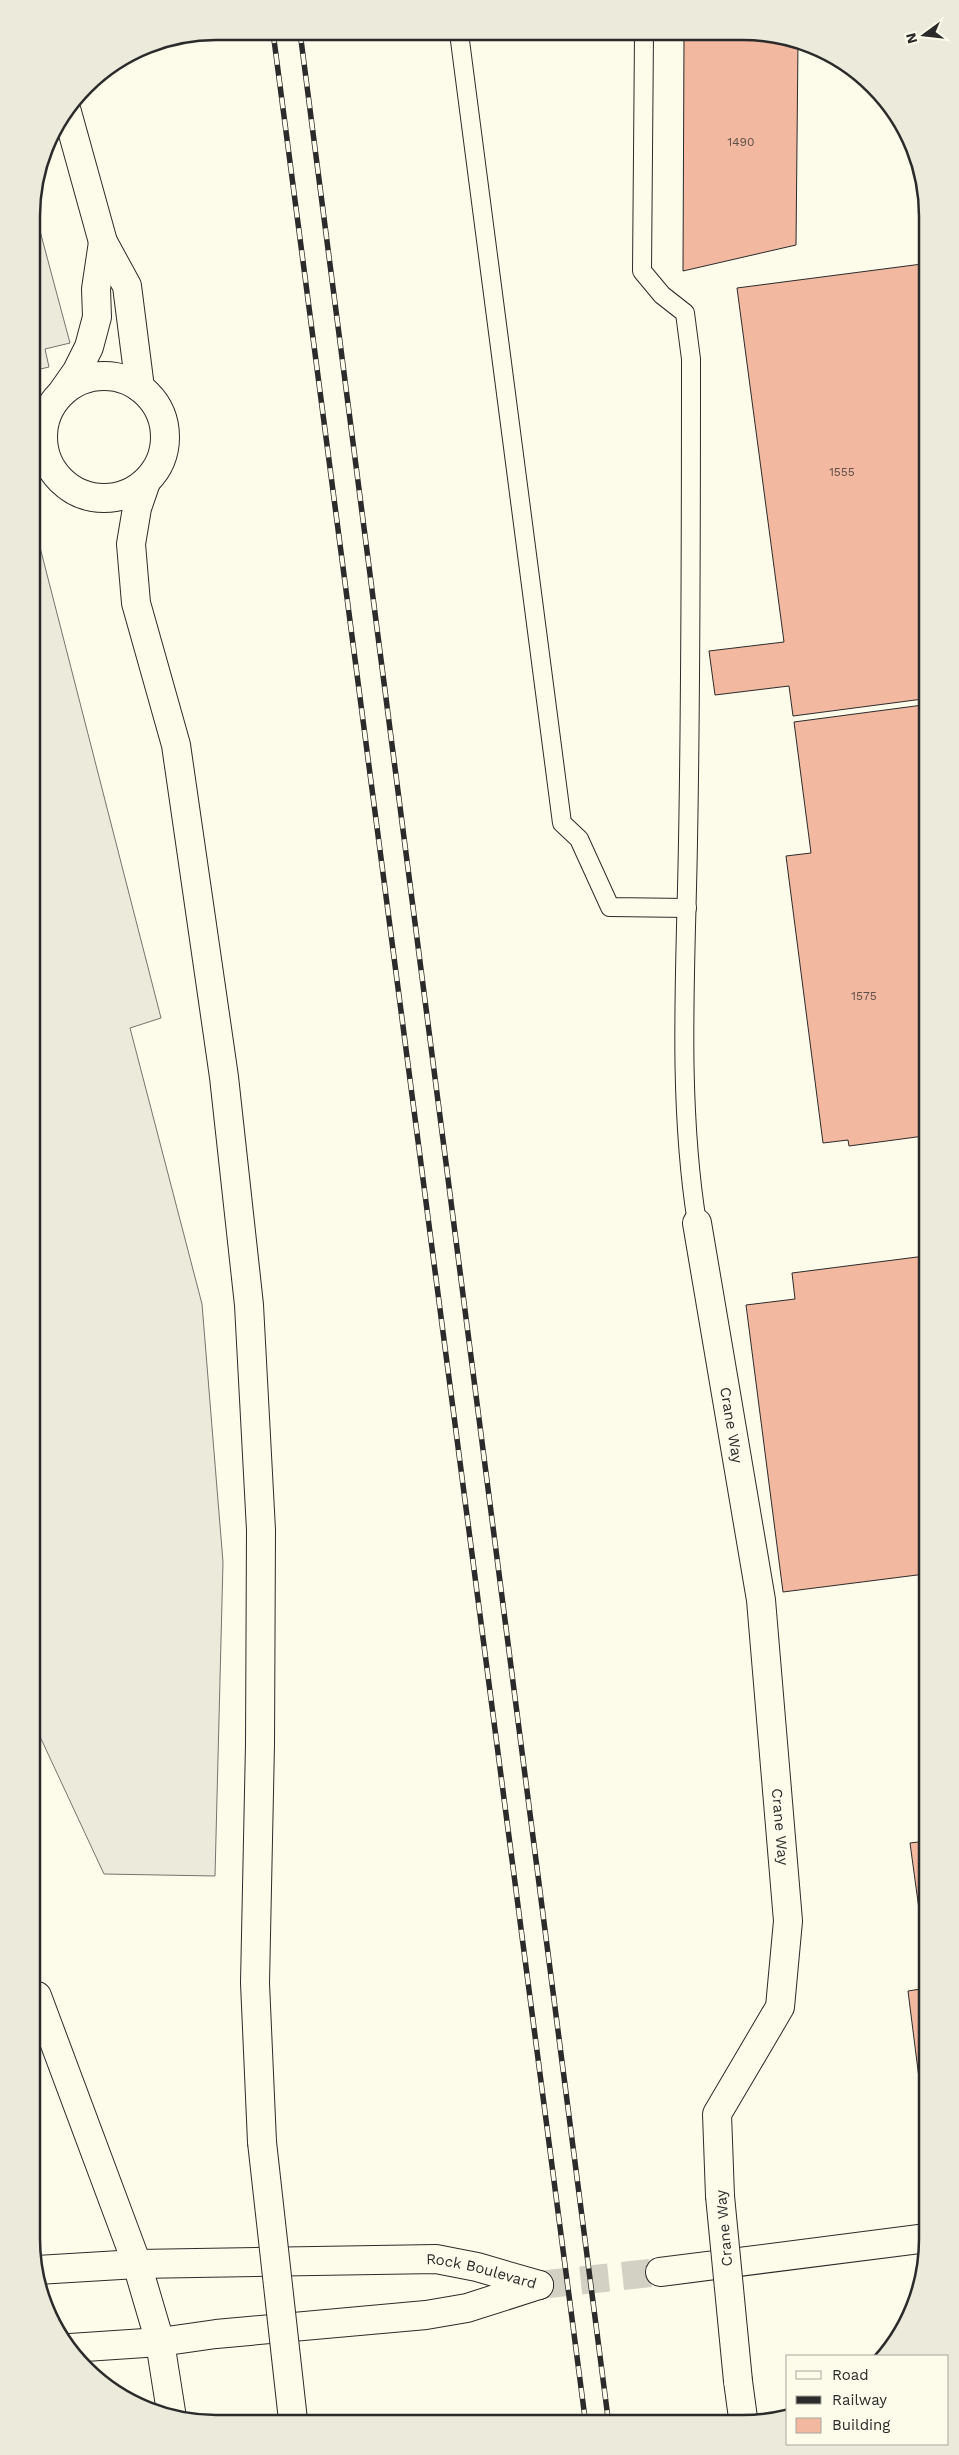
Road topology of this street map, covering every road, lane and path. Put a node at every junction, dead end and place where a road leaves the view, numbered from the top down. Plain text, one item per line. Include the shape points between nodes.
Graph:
1 (460, 40) edge
2 (644, 40) edge
3 (69, 120) edge
4 (103, 242) junction
5 (140, 388) junction
6 (48, 407) edge
7 (43, 466) edge
8 (146, 482) junction
9 (687, 908) junction
10 (697, 1222) joint
11 (40, 2004) edge
12 (919, 2239) edge
13 (137, 2264) junction
14 (43, 2270) edge
15 (660, 2272) tunnel mouth
16 (160, 2342) junction
17 (77, 2348) edge
18 (171, 2409) edge
19 (293, 2415) edge
20 (743, 2415) edge

1 - 9 lane via 562,823 579,839 610,907
2 - 9 lane via 642,271 662,295 685,313 691,360
3 - 4 main road
4 - 5 main road via 127,286
4 - 6 main road via 96,289 97,317 89,347 77,371
5 - 6 main road via 121,378 100,376 80,381
5 - 8 main road via 155,403 163,423 165,444 159,464
6 - 7 main road via 43,430
7 - 8 main road via 87,496 109,498 122,495
8 - 19 main road, bridge via 137,508 131,544 136,603 176,745 224,1077 249,1305 261,1530 255,1983 262,2142
9 - 10 lane via 684,1074 689,1174
10 - 20 main road, Crane Way, bridge via 761,1600 788,1921 780,2008 716,2114 720,2196
11 - 13 main road
12 - 15 main road
13 - 14 main road, Rock Boulevard
13 - 16 main road
13 - 16 main road, Rock Boulevard via 436,2260 477,2267 539,2285 467,2308 426,2315
16 - 17 main road, Rock Boulevard
16 - 18 main road

